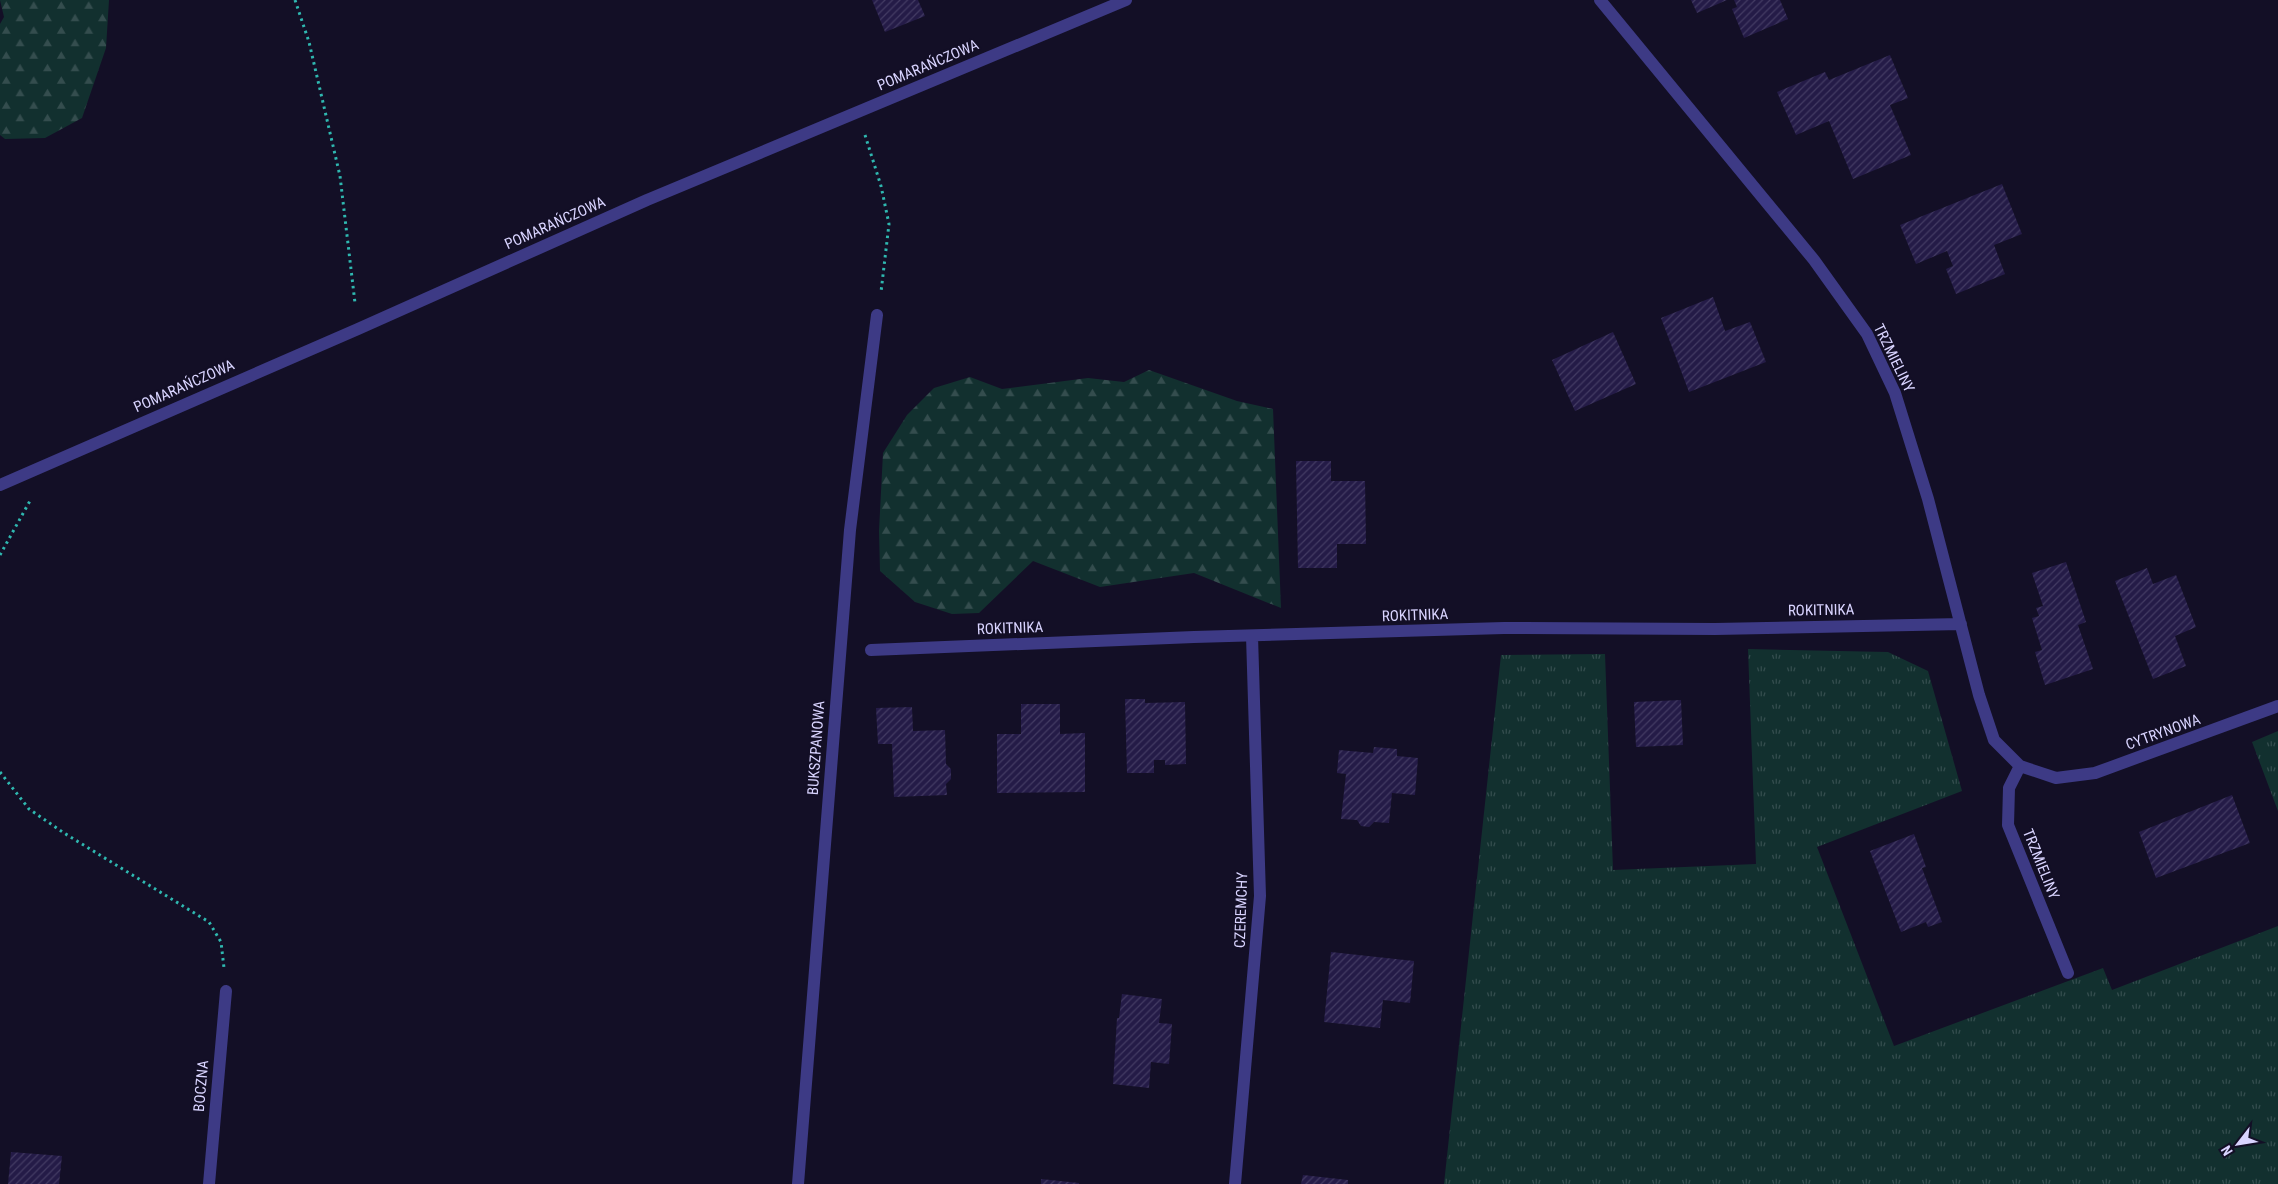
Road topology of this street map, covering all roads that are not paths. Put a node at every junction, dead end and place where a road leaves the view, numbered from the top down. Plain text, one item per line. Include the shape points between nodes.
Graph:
1 (1126, 0) edge
2 (1600, 0) edge
3 (877, 315) road end
4 (0, 485) edge
5 (1961, 624) junction
6 (1252, 636) junction
7 (871, 650) dead end
8 (2278, 706) edge
9 (2020, 766) junction
10 (2056, 778) joint
11 (2068, 973) dead end
12 (226, 991) road end
13 (209, 1184) edge
14 (798, 1184) edge
15 (1235, 1184) edge

1 - 4 street, POMARAŃCZOWA via 647,200
2 - 5 street, TRZMIELINY via 1814,260 1867,334 1895,393 1928,499
3 - 14 street, BUKSZPANOWA via 850,530
5 - 6 street, ROKITNIKA via 1715,629 1504,628
5 - 9 street, TRZMIELINY via 1994,740
6 - 7 street, ROKITNIKA
6 - 15 street, CZEREMCHY via 1260,896
8 - 10 street, CYTRYNOWA via 2095,773
9 - 10 street, TRZMIELINY
9 - 11 street, TRZMIELINY via 2009,788 2008,826
12 - 13 street, BOCZNA

